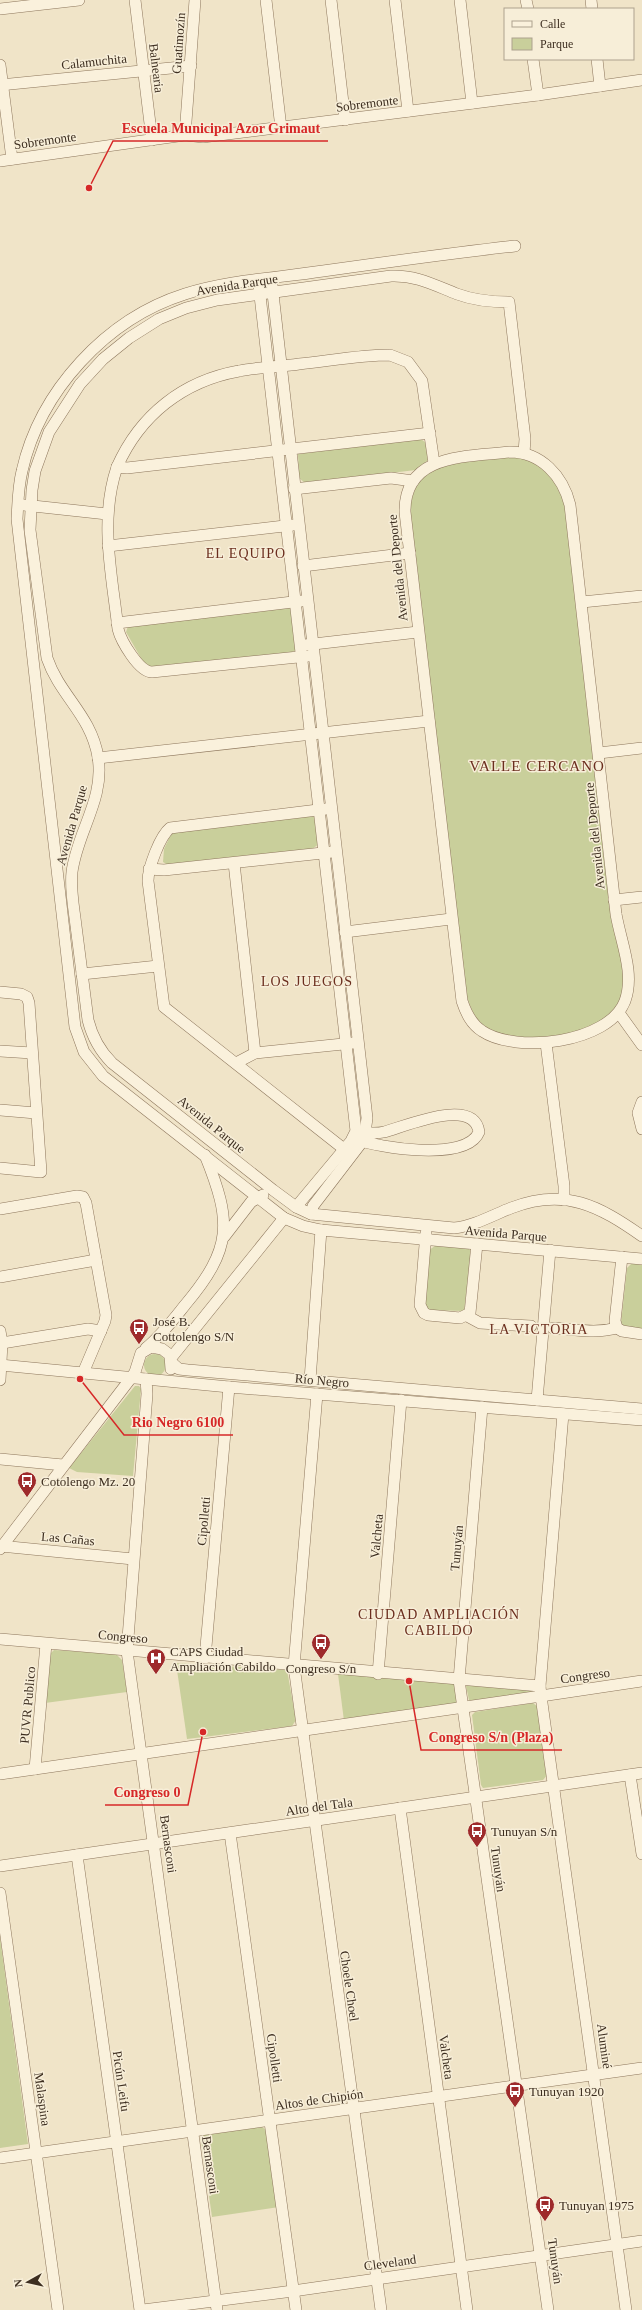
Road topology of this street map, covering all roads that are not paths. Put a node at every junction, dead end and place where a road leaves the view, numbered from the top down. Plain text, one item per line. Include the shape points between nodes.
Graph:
1 (79, 0) edge
2 (135, 0) edge
3 (196, 0) edge
4 (266, 0) edge
5 (331, 0) edge
6 (395, 0) edge
7 (460, 0) edge
8 (0, 9) edge
9 (534, 60) edge
10 (597, 60) edge
11 (0, 66) edge
12 (191, 66) junction
13 (143, 70) junction
14 (642, 80) edge
15 (1, 85) edge
16 (600, 86) junction
17 (538, 96) junction
18 (472, 103) junction
19 (408, 112) junction
20 (345, 120) junction
21 (281, 128) junction
22 (185, 135) junction
23 (152, 140) junction
24 (12, 159) junction
25 (0, 161) edge
26 (515, 246) dead end
27 (271, 278) junction
28 (259, 280) junction
29 (273, 292) junction
30 (260, 294) junction
31 (281, 366) junction
32 (268, 368) junction
33 (430, 433) junction
34 (290, 449) junction
35 (278, 450) junction
36 (524, 453) junction
37 (434, 463) junction
38 (117, 467) junction
39 (413, 482) junction
40 (294, 489) junction
41 (18, 504) junction
42 (30, 505) junction
43 (107, 514) junction
44 (298, 524) junction
45 (286, 526) junction
46 (108, 546) junction
47 (410, 554) junction
48 (303, 566) junction
49 (642, 596) edge
50 (307, 600) junction
51 (295, 602) junction
52 (582, 602) junction
53 (117, 623) junction
54 (418, 632) junction
55 (313, 650) junction
56 (301, 651) junction
57 (429, 721) junction
58 (316, 734) junction
59 (642, 748) edge
60 (598, 753) junction
61 (98, 758) junction
62 (325, 809) junction
63 (330, 852) junction
64 (234, 863) junction
65 (150, 869) junction
66 (642, 897) edge
67 (614, 900) junction
68 (451, 919) junction
69 (345, 932) junction
70 (158, 966) junction
71 (82, 974) junction
72 (0, 992) edge
73 (619, 1013) junction
74 (357, 1043) junction
75 (546, 1043) junction
76 (345, 1044) junction
77 (642, 1045) edge
78 (0, 1051) edge
79 (32, 1053) junction
80 (255, 1053) junction
81 (236, 1063) junction
82 (642, 1102) edge
83 (0, 1110) edge
84 (36, 1113) junction
85 (642, 1129) edge
86 (198, 1130) junction
87 (359, 1136) junction
88 (189, 1142) junction
89 (348, 1152) junction
90 (205, 1154) junction
91 (0, 1168) edge
92 (273, 1190) junction
93 (258, 1197) junction
94 (564, 1200) junction
95 (296, 1207) junction
96 (0, 1209) edge
97 (311, 1214) junction
98 (284, 1218) junction
99 (426, 1226) junction
100 (321, 1230) junction
101 (640, 1230) edge
102 (426, 1240) junction
103 (221, 1242) junction
104 (477, 1244) junction
105 (550, 1250) junction
106 (622, 1257) junction
107 (642, 1259) edge
108 (96, 1260) junction
109 (0, 1277) edge
110 (467, 1316) junction
111 (531, 1326) dead end
112 (558, 1328) dead end
113 (617, 1328) junction
114 (0, 1331) edge
115 (101, 1331) junction
116 (642, 1334) edge
117 (2, 1343) junction
118 (145, 1349) junction
119 (171, 1360) junction
120 (1, 1366) edge
121 (138, 1366) junction
122 (84, 1373) junction
123 (132, 1378) junction
124 (146, 1379) junction
125 (0, 1380) edge
126 (161, 1380) junction
127 (310, 1380) junction
128 (229, 1387) junction
129 (317, 1394) junction
130 (401, 1400) junction
131 (537, 1400) junction
132 (482, 1407) junction
133 (642, 1409) edge
134 (563, 1414) junction
135 (642, 1420) edge
136 (0, 1459) edge
137 (63, 1465) junction
138 (1, 1547) edge
139 (133, 1559) junction
140 (0, 1639) edge
141 (46, 1644) junction
142 (128, 1651) junction
143 (205, 1658) junction
144 (294, 1666) junction
145 (378, 1674) junction
146 (459, 1680) junction
147 (642, 1681) edge
148 (541, 1691) junction
149 (462, 1708) junction
150 (302, 1731) junction
151 (142, 1754) junction
152 (35, 1769) junction
153 (642, 1773) edge
154 (0, 1774) edge
155 (630, 1775) junction
156 (555, 1786) junction
157 (475, 1797) junction
158 (400, 1808) junction
159 (313, 1821) junction
160 (230, 1833) junction
161 (155, 1844) junction
162 (642, 1854) edge
163 (77, 1855) junction
164 (0, 1866) edge
165 (0, 1893) edge
166 (642, 2068) edge
167 (595, 2074) junction
168 (516, 2085) junction
169 (438, 2096) junction
170 (353, 2108) junction
171 (270, 2120) junction
172 (192, 2131) junction
173 (117, 2142) junction
174 (36, 2153) junction
175 (0, 2158) edge
176 (642, 2242) edge
177 (617, 2245) junction
178 (541, 2255) junction
179 (461, 2267) junction
180 (377, 2278) junction
181 (293, 2291) junction
182 (217, 2305) edge
183 (58, 2310) edge
184 (141, 2310) edge
185 (296, 2310) edge
186 (381, 2310) edge
187 (467, 2310) edge
188 (548, 2310) edge
189 (626, 2310) edge

1 - 8 street
2 - 13 street, Balnearia
3 - 12 street, Guatimozín
4 - 21 street
5 - 20 street
6 - 19 street
7 - 18 street
9 - 17 street
10 - 16 street
11 - 15 street
12 - 13 street, Calamuchita
12 - 22 street, Guatimozín
13 - 15 street, Calamuchita
13 - 23 street, Balnearia
14 - 16 street, Sobremonte
15 - 24 street
16 - 17 street, Sobremonte
17 - 18 street, Sobremonte
18 - 19 street, Sobremonte
19 - 20 street, Sobremonte
20 - 21 street, Sobremonte
21 - 22 street, Sobremonte via 203,137
22 - 23 street, Sobremonte
23 - 24 street, Sobremonte
24 - 25 street, Sobremonte
26 - 27 street, Avenida Parque
27 - 28 street, Avenida Parque
27 - 29 street
28 - 30 street
28 - 41 street, Avenida Parque via 213,287 173,298 119,328 86,356 51,400 34,434 22,472
29 - 30 street, Avenida Parque
29 - 31 street
29 - 36 street, Avenida Parque via 400,276 425,280 468,297 509,302 525,439
30 - 32 street
30 - 42 street, Avenida Parque via 218,300 172,313 145,327 104,359 70,396 49,432 35,471
31 - 32 street
31 - 33 street via 383,355 401,358 414,367 422,381
31 - 34 street
32 - 35 street
32 - 38 street via 241,370 218,376 196,384 170,399 139,429 129,442
33 - 34 street
33 - 37 street
34 - 35 street
34 - 40 street
35 - 38 street via 127,468
35 - 45 street
36 - 37 street, Avenida del Deporte via 451,458
36 - 52 street, Avenida del Deporte via 552,470 568,494
37 - 39 street, Avenida del Deporte via 424,469
38 - 43 street
39 - 40 street via 391,478
39 - 47 street, Avenida del Deporte via 405,506
40 - 44 street
41 - 42 street
41 - 88 street, Avenida Parque via 18,544 78,1040 92,1065 103,1076
42 - 43 street
42 - 61 street, Avenida Parque via 30,530 47,658 55,678 86,720
43 - 46 street
44 - 45 street
44 - 48 street
45 - 46 street
45 - 51 street
46 - 53 street
47 - 48 street
47 - 54 street, Avenida del Deporte
48 - 50 street
49 - 52 street
50 - 51 street
50 - 55 street
51 - 53 street
51 - 56 street
52 - 60 street, Avenida del Deporte
53 - 56 street via 122,640 141,668 148,672
54 - 55 street
54 - 57 street, Avenida del Deporte
55 - 56 street
55 - 58 street
56 - 58 street
57 - 58 street
57 - 68 street, Avenida del Deporte
58 - 61 street
58 - 62 street
59 - 60 street
60 - 67 street, Avenida del Deporte
61 - 71 street, Avenida Parque via 94,805 78,846 72,872
62 - 63 street
62 - 65 street via 170,828 164,834
63 - 64 street
63 - 69 street
63 - 76 street
64 - 65 street
64 - 80 street
65 - 70 street via 148,881
66 - 67 street
67 - 73 street, Avenida del Deporte via 629,977 626,996
68 - 69 street
68 - 75 street, Avenida del Deporte via 462,1001 469,1018 478,1028 491,1036 516,1042
69 - 74 street
70 - 71 street
70 - 81 street via 164,1007
71 - 86 street, Avenida Parque via 90,1029 105,1056
72 - 79 street via 27,997
73 - 75 street, Avenida del Deporte via 614,1019 596,1029
73 - 77 street
74 - 76 street
74 - 87 street via 366,1118
75 - 94 street
76 - 80 street
76 - 87 street
78 - 79 street
79 - 84 street
80 - 81 street
81 - 89 street
82 - 85 street via 638,1113
83 - 84 street
84 - 91 street via 41,1172
86 - 88 street
86 - 92 street, Avenida Parque
87 - 87 street via 411,1149 441,1150 471,1142 480,1132 469,1118 450,1115 432,1117 385,1132
87 - 89 street
88 - 90 street, Avenida Parque
89 - 95 street
89 - 97 street via 313,1206
90 - 93 street, Avenida Parque
90 - 103 street via 223,1202 225,1220
92 - 93 street
92 - 95 street, Avenida Parque
93 - 98 street, Avenida Parque
93 - 103 street via 243,1212
94 - 99 street, Avenida Parque via 524,1204 460,1227
94 - 101 street, Avenida Parque via 578,1201 599,1208
95 - 97 street, Avenida Parque
96 - 108 street via 77,1196 82,1198 86,1203
97 - 99 street, Avenida Parque
98 - 100 street, Avenida Parque
98 - 119 street
99 - 102 street
100 - 102 street, Avenida Parque
100 - 127 street
102 - 104 street, Avenida Parque
102 - 110 street via 420,1305 422,1309 428,1315 460,1318
103 - 118 street via 217,1259 206,1280 160,1336
104 - 105 street, Avenida Parque
104 - 110 street via 471,1308
105 - 106 street, Avenida Parque
105 - 131 street
106 - 107 street, Avenida Parque
106 - 113 street via 615,1321
108 - 109 street
108 - 115 street via 106,1315
110 - 111 street via 480,1323
112 - 113 street via 603,1332
113 - 116 street
114 - 117 street
115 - 117 street via 88,1329
115 - 122 street
117 - 120 street
118 - 119 street via 157,1347 166,1351
118 - 121 street via 138,1359
119 - 126 street via 171,1370 167,1377
119 - 127 street, Río Negro via 180,1369
120 - 122 street, Río Negro
120 - 125 street
121 - 123 street
121 - 124 street
122 - 123 street, Río Negro
123 - 124 street, Río Negro
123 - 137 street
124 - 126 street, Río Negro
124 - 139 street, Bernasconi via 147,1394
126 - 128 street, Río Negro
127 - 131 street, Río Negro
128 - 129 street, Río Negro
128 - 143 street, Cipolletti
129 - 130 street, Río Negro
129 - 144 street, Choele Choel
130 - 132 street, Río Negro
130 - 145 street, Valcheta
131 - 133 street, Río Negro
132 - 134 street, Río Negro
132 - 146 street, Tunuyán
134 - 135 street, Río Negro
134 - 148 street, Aluminé
136 - 137 street
137 - 138 street
138 - 139 street, Las Cañas
139 - 142 street, Bernasconi
140 - 141 street, Congreso
141 - 142 street, Congreso
141 - 152 street, PUVR Publico
142 - 143 street, Congreso
142 - 151 street, Bernasconi
143 - 144 street, Congreso
144 - 145 street, Congreso
144 - 150 street, Choele Choel
145 - 146 street, Congreso
146 - 148 street, Congreso
146 - 149 street, Tunuyán
147 - 148 street, Congreso
148 - 149 street
148 - 156 street, Aluminé
149 - 150 street
149 - 157 street, Tunuyán
150 - 151 street
150 - 159 street, Choele Choel
151 - 152 street
151 - 161 street, Bernasconi
152 - 154 street
153 - 155 street, Alto del Tala
155 - 156 street, Alto del Tala
155 - 162 street
156 - 157 street, Alto del Tala
156 - 167 street, Aluminé
157 - 158 street, Alto del Tala
157 - 168 street, Tunuyán
158 - 159 street, Alto del Tala
158 - 169 street, Valcheta
159 - 160 street, Alto del Tala
159 - 170 street, Choele Choel
160 - 161 street, Alto del Tala
160 - 171 street, Cipolletti
161 - 163 street, Alto del Tala
161 - 172 street, Bernasconi
163 - 164 street, Alto del Tala
163 - 173 street, Picún Leifu
165 - 174 street, Malaspina
166 - 167 street, Altos de Chipión
167 - 168 street, Altos de Chipión
167 - 177 street, Aluminé
168 - 169 street, Altos de Chipión
168 - 178 street, Tunuyán
169 - 170 street, Altos de Chipión
169 - 179 street, Valcheta
170 - 171 street, Altos de Chipión
170 - 180 street, Choele Choel
171 - 172 street, Altos de Chipión
171 - 181 street, Cipolletti
172 - 173 street, Altos de Chipión
172 - 182 street, Bernasconi
173 - 174 street, Altos de Chipión
173 - 184 street, Picún Leifu
174 - 175 street, Altos de Chipión
174 - 183 street, Malaspina
176 - 177 street, Cleveland
177 - 178 street, Cleveland
177 - 189 street, Aluminé
178 - 179 street, Cleveland
178 - 188 street, Tunuyán
179 - 180 street, Cleveland
179 - 187 street, Valcheta
180 - 181 street, Cleveland
180 - 186 street, Choele Choel
181 - 182 street, Cleveland
181 - 185 street, Cipolletti
182 - 184 street, Cleveland

